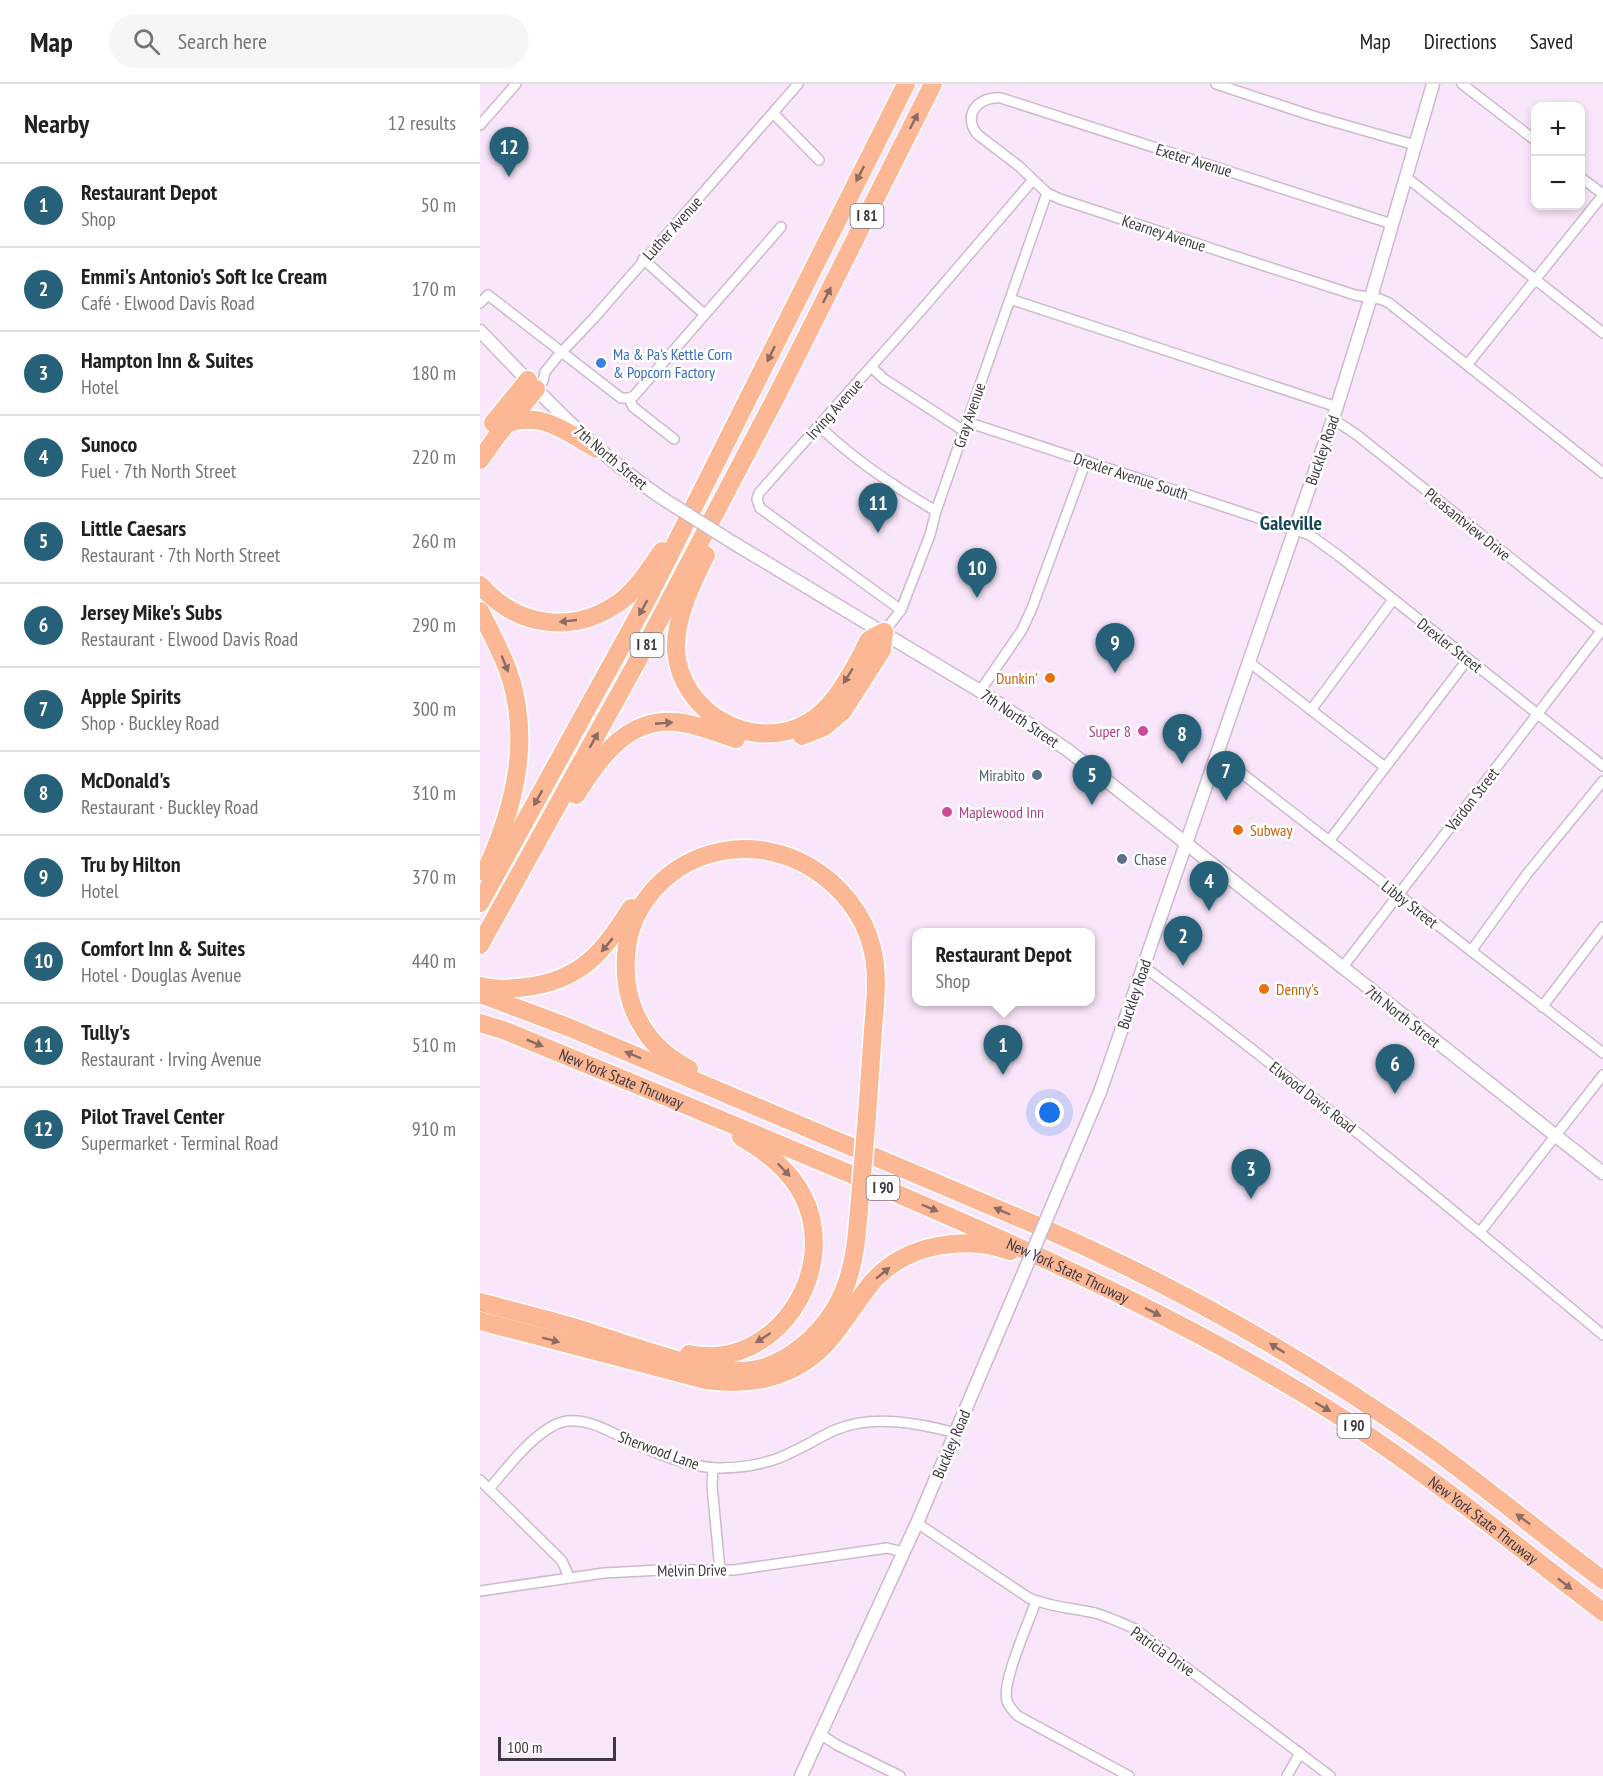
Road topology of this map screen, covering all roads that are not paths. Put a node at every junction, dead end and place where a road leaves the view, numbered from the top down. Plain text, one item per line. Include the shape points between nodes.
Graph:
1 (516, 84) edge
2 (798, 84) edge
3 (906, 84) edge
4 (933, 84) edge
5 (1216, 84) edge
6 (1433, 84) edge
7 (1462, 84) edge
8 (773, 113) junction
9 (480, 125) edge
10 (976, 133) joint
11 (1531, 137) edge
12 (1415, 145) junction
13 (819, 160) dead end
14 (1406, 177) junction
15 (1033, 180) junction
16 (1585, 180) edge
17 (1047, 193) junction
18 (1603, 195) edge
19 (1392, 224) junction
20 (781, 227) dead end
21 (644, 259) junction
22 (1535, 280) junction
23 (1371, 297) junction
24 (1010, 299) junction
25 (480, 303) edge
26 (704, 314) junction
27 (480, 331) edge
28 (1603, 333) edge
29 (800, 347) junction
30 (563, 352) junction
31 (1467, 365) junction
32 (871, 367) junction
33 (532, 385) junction
34 (629, 398) junction
35 (1335, 413) junction
36 (508, 423) junction
37 (819, 426) junction
38 (965, 427) junction
39 (480, 439) edge
40 (674, 439) dead end
41 (597, 448) junction
42 (480, 460) edge
43 (1086, 461) junction
44 (1603, 473) edge
45 (708, 482) junction
46 (936, 511) junction
47 (1294, 529) junction
48 (480, 585) edge
49 (1393, 600) junction
50 (901, 610) junction
51 (480, 611) edge
52 (1602, 631) edge
53 (884, 632) junction
54 (1468, 659) junction
55 (1249, 662) junction
56 (980, 691) junction
57 (1311, 710) junction
58 (1537, 714) junction
59 (1217, 754) junction
60 (1603, 766) edge
61 (1385, 767) junction
62 (1603, 781) edge
63 (1329, 841) junction
64 (1186, 843) junction
65 (480, 883) edge
66 (1398, 895) junction
67 (480, 903) edge
68 (1603, 927) edge
69 (482, 941) edge
70 (1471, 951) junction
71 (1143, 966) junction
72 (1342, 968) junction
73 (480, 986) edge
74 (480, 994) edge
75 (1542, 1007) junction
76 (480, 1023) edge
77 (1603, 1053) edge
78 (1603, 1075) edge
79 (682, 1103) junction
80 (745, 1103) junction
81 (871, 1117) junction
82 (1557, 1137) junction
83 (1603, 1173) edge
84 (864, 1210) junction
85 (1480, 1232) junction
86 (1082, 1276) junction
87 (480, 1303) edge
88 (488, 1318) edge
89 (833, 1334) junction
90 (1603, 1335) edge
91 (614, 1340) junction
92 (956, 1433) junction
93 (713, 1468) junction
94 (480, 1480) edge
95 (489, 1489) junction
96 (917, 1523) junction
97 (903, 1552) junction
98 (720, 1570) junction
99 (569, 1577) junction
100 (1603, 1580) edge
101 (480, 1591) edge
102 (1036, 1601) junction
103 (1603, 1612) edge
104 (820, 1734) junction
105 (1300, 1753) junction
106 (801, 1776) edge
107 (900, 1776) edge
108 (1129, 1776) edge
109 (1287, 1776) edge
110 (1330, 1776) edge

1 - 9 street
2 - 8 street, Luther Avenue
3 -> 45 highway, I 81
29 -> 4 highway, I 81
5 - 12 street
6 - 12 street, Buckley Road
7 - 11 street
8 - 13 street
8 - 21 street, Luther Avenue
10 - 15 street, Kearney Avenue
10 - 19 street, Exeter Avenue via 974,109 981,101 996,98
12 - 14 street, Buckley Road
14 - 19 street, Buckley Road
14 - 22 street
15 - 17 street, Kearney Avenue
15 - 32 street, Irving Avenue
16 - 18 street
17 - 23 street, Kearney Avenue via 1258,264
17 - 24 street, Gray Avenue
18 - 22 street
19 - 23 street, Buckley Road
20 - 26 street
21 - 26 street
21 - 30 street, Luther Avenue
22 - 28 street
22 - 31 street
23 - 31 street, Kearney Avenue via 1389,303
23 - 35 street, Buckley Road
24 - 35 street, Pleasantview Drive
24 - 38 street, Gray Avenue
25 - 30 street via 488,295
26 - 34 street
27 - 33 street, 7th North Street
53 -> 29 highway via 869,640 823,711 796,729 774,733 748,731 717,720 696,702 680,667 676,639 684,604
69 -> 29 highway, I 81 via 643,651
30 - 33 street, Luther Avenue via 545,372 535,374
30 - 34 street via 621,398
31 - 44 street, Kearney Avenue
32 - 37 street, Irving Avenue
32 - 38 street, Drexler Avenue South via 884,379
33 - 36 highway
33 - 39 highway
33 - 41 street, 7th North Street
34 - 40 street via 633,407
35 - 47 street, Buckley Road
35 - 52 street, Pleasantview Drive via 1357,435
36 - 41 highway via 540,420
36 - 42 highway
37 - 46 street
37 - 50 street, Irving Avenue via 759,493 757,505
38 - 43 street, Drexler Avenue South
38 - 46 street, Gray Avenue
41 - 53 street, 7th North Street, bridge via 665,500
43 - 47 street, Drexler Avenue South
43 - 56 street via 1022,630
45 -> 48 highway via 639,584 602,613 569,622 534,620 506,609
45 -> 67 highway, I 81
46 - 50 street, Gray Avenue
47 - 49 street, Drexler Street via 1317,540
47 - 55 street, Buckley Road
49 - 54 street, Drexler Street
49 - 57 street
50 - 53 street, Gray Avenue
51 -> 65 highway via 515,693 520,759 506,823
52 - 58 street, Vardon Street
53 - 56 street, 7th North Street
69 -> 53 highway via 504,915 600,758 619,739 666,722 699,726 750,742 773,743 810,734 843,711 882,650
54 - 58 street, Drexler Street
54 - 61 street
55 - 57 street
55 - 59 street, Buckley Road
56 - 64 street, 7th North Street via 1069,751
57 - 61 street
58 - 60 street, Drexler Street
58 - 66 street, Vardon Street
59 - 63 street, Libby Street
59 - 64 street, Buckley Road
61 - 63 street
62 - 70 street
63 - 66 street, Libby Street
64 - 71 street, Buckley Road
64 - 72 street, 7th North Street
66 - 70 street, Libby Street
66 - 72 street, Vardon Street
68 - 75 street
70 - 75 street, Libby Street
71 - 85 street, Elwood Davis Road via 1356,1130
71 - 92 street, Buckley Road, bridge via 1100,1092
72 - 82 street, 7th North Street
81 -> 73 highway via 887,1000 882,946 853,890 820,863 785,845 742,839 695,850 660,872 645,887 612,939 582,968 556,982 538,986
80 -> 74 highway, New York State Thruway / I 90
75 - 77 street, Libby Street
76 -> 79 highway, New York State Thruway / I 90
78 - 82 street
79 -> 86 highway, New York State Thruway / I 90
79 -> 91 highway via 757,1147 794,1181 811,1215 815,1238 808,1284 775,1330 735,1352 696,1356
80 - 81 highway via 675,1062 657,1046 636,1016 629,997 626,959 637,917 647,898 663,881 699,857 742,848 780,853 813,868 845,896 867,932 876,993
100 -> 80 highway, New York State Thruway / I 90 via 1430,1448 1259,1336 1113,1258
81 - 84 highway, bridge
82 - 83 street, 7th North Street
82 - 85 street
84 - 89 highway via 866,1244 860,1276
84 - 91 highway via 852,1266 838,1302 814,1335 778,1361 757,1369 720,1370
85 - 90 street, Elwood Davis Road
89 -> 86 highway via 876,1278 905,1258 937,1245 999,1247
86 -> 103 highway, New York State Thruway / I 90 via 1200,1335 1334,1413 1482,1517
87 - 88 highway
88 -> 89 highway via 728,1383 787,1372 821,1348
88 - 91 highway via 563,1324
92 - 93 street, Sherwood Lane via 908,1422 875,1422 837,1429 776,1459
92 - 96 street, Buckley Road
93 - 95 street, Sherwood Lane via 661,1454 583,1422 569,1421 551,1427 533,1441
93 - 98 street
94 - 95 street
95 - 99 street via 562,1561
96 - 97 street, Buckley Road
96 - 102 street, Patricia Drive
97 - 98 street, Melvin Drive via 887,1548
97 - 104 street, Buckley Road
98 - 99 street, Melvin Drive
99 - 101 street, Melvin Drive
102 - 105 street, Patricia Drive via 1113,1618 1135,1629
102 - 108 street via 1005,1690 1007,1702 1018,1716
104 - 106 street, Buckley Road
104 - 107 street
105 - 109 street
105 - 110 street, Patricia Drive

